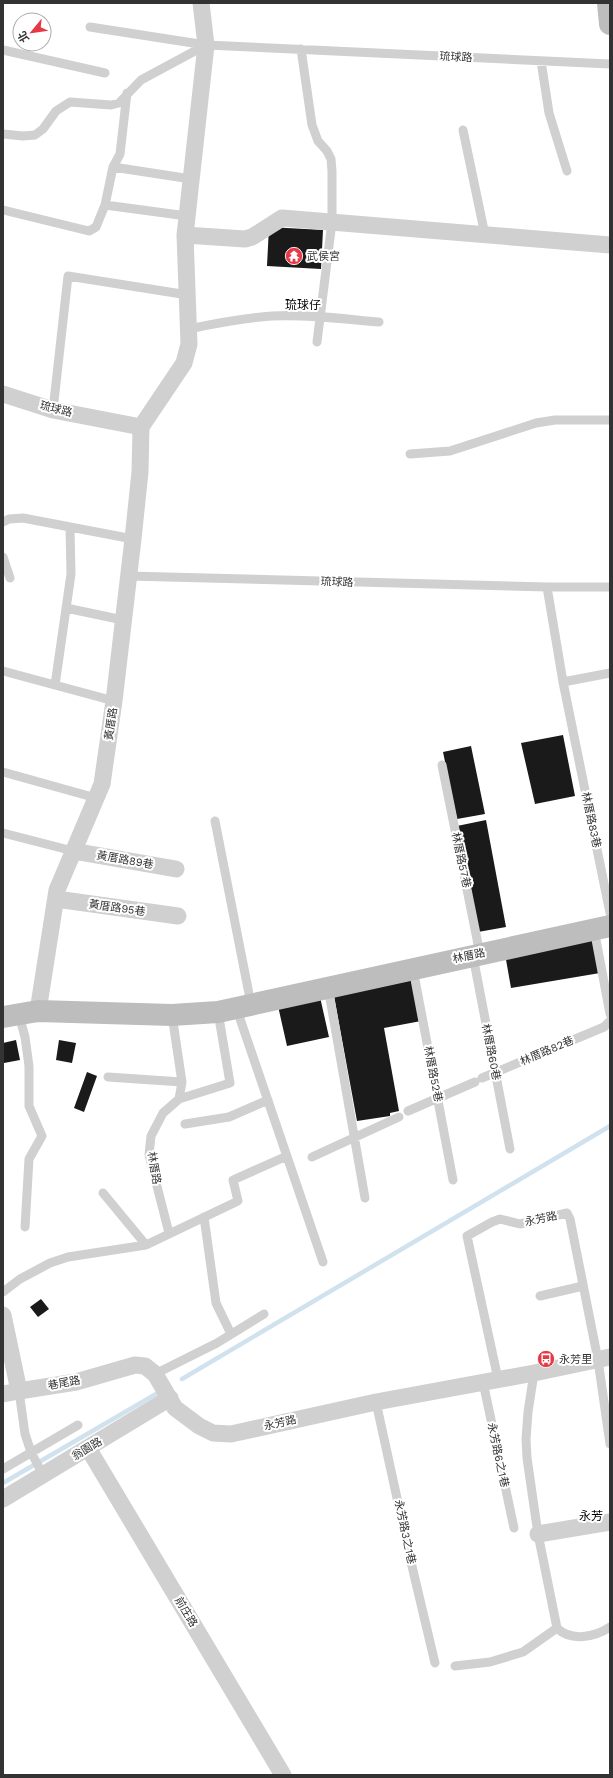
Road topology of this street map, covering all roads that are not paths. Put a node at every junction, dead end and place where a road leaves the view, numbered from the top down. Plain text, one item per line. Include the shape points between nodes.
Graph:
1 (201, 3) edge
2 (608, 3) edge
3 (610, 24) edge
4 (90, 27) dead end
5 (206, 45) junction
6 (301, 49) junction
7 (3, 50) edge
8 (541, 61) junction
9 (610, 64) edge
10 (104, 73) dead end
11 (127, 93) junction
12 (463, 130) dead end
13 (3, 134) edge
14 (113, 166) junction
15 (567, 170) dead end
16 (191, 179) junction
17 (106, 205) junction
18 (3, 210) edge
19 (187, 216) junction
20 (332, 222) junction
21 (485, 235) junction
22 (184, 236) junction
23 (610, 245) edge
24 (188, 294) junction
25 (320, 317) junction
26 (379, 322) dead end
27 (189, 329) junction
28 (317, 342) dead end
29 (3, 394) edge
30 (53, 410) junction
31 (610, 420) edge
32 (141, 427) junction
33 (410, 454) dead end
34 (3, 522) edge
35 (70, 527) junction
36 (133, 539) junction
37 (3, 557) edge
38 (128, 576) junction
39 (10, 578) dead end
40 (547, 587) junction
41 (610, 587) edge
42 (66, 608) junction
43 (123, 620) junction
44 (3, 671) edge
45 (610, 673) edge
46 (563, 682) junction
47 (55, 685) junction
48 (114, 701) junction
49 (442, 765) dead end
50 (3, 772) edge
51 (96, 798) junction
52 (215, 821) dead end
53 (3, 833) edge
54 (73, 851) junction
55 (176, 869) dead end
56 (56, 899) junction
57 (610, 913) edge
58 (178, 916) dead end
59 (602, 927) edge
60 (477, 955) junction
61 (413, 968) junction
62 (328, 987) junction
63 (235, 1008) junction
64 (20, 1014) edge
65 (610, 1014) edge
66 (172, 1015) junction
67 (610, 1021) edge
68 (495, 1072) junction
69 (108, 1077) dead end
70 (182, 1082) junction
71 (438, 1098) junction
72 (179, 1099) junction
73 (268, 1100) junction
74 (408, 1111) dead end
75 (399, 1117) dead end
76 (185, 1124) dead end
77 (354, 1138) junction
78 (510, 1149) dead end
79 (287, 1156) junction
80 (312, 1157) dead end
81 (453, 1180) dead end
82 (102, 1193) dead end
83 (365, 1198) dead end
84 (204, 1217) junction
85 (25, 1227) dead end
86 (169, 1233) junction
87 (146, 1245) junction
88 (323, 1262) dead end
89 (584, 1286) junction
90 (3, 1292) edge
91 (540, 1296) dead end
92 (3, 1314) edge
93 (264, 1314) dead end
94 (231, 1334) junction
95 (604, 1358) edge
96 (534, 1373) junction
97 (155, 1374) junction
98 (490, 1381) junction
99 (11, 1392) edge
100 (170, 1398) junction
101 (376, 1402) junction
102 (78, 1425) dead end
103 (610, 1443) edge
104 (88, 1448) junction
105 (31, 1452) junction
106 (3, 1469) edge
107 (43, 1475) junction
108 (3, 1499) edge
109 (610, 1522) edge
110 (514, 1528) dead end
111 (538, 1534) junction
112 (610, 1627) edge
113 (557, 1628) junction
114 (435, 1663) dead end
115 (455, 1666) dead end
116 (283, 1775) edge

1 - 5 street
2 - 3 street
4 - 5 lane, 琉球路
5 - 6 lane, 琉球路
5 - 11 lane via 141,80
5 - 16 street
6 - 8 lane, 琉球路
6 - 20 lane via 312,125 318,141 331,159
7 - 10 lane
8 - 9 lane, 琉球路
8 - 15 lane via 550,113
11 - 13 lane via 119,103 111,106 70,102 63,105 43,129 34,135
11 - 14 lane via 120,154
12 - 21 lane
14 - 16 lane
14 - 17 lane
16 - 19 street
17 - 18 lane via 96,227 89,231
17 - 19 lane
19 - 22 street
20 - 21 street
20 - 22 street via 282,218 245,240
20 - 25 lane
21 - 23 street
22 - 24 street
24 - 27 street
24 - 30 lane via 68,276
25 - 26 lane
25 - 27 lane via 272,316
25 - 28 lane
27 - 32 street via 189,344 184,364
29 - 30 street, 琉球路
30 - 32 street, 琉球路
31 - 33 lane via 555,420 536,423 460,449
32 - 36 street, 黃厝路 via 140,472
34 - 35 lane via 23,518
35 - 36 lane
35 - 42 lane via 71,574
36 - 38 street, 黃厝路
37 - 39 lane
38 - 40 lane, 琉球路
38 - 43 street, 黃厝路
40 - 41 lane, 琉球路
40 - 46 lane
42 - 43 lane
42 - 47 lane
43 - 48 street, 黃厝路
44 - 47 lane
45 - 46 lane
46 - 57 lane, 林厝路83巷
47 - 48 lane
48 - 51 street, 黃厝路 via 102,784
49 - 60 lane, 林厝路57巷
50 - 51 lane
51 - 54 street, 黃厝路
52 - 63 lane
53 - 54 lane
54 - 55 street, 黃厝路89巷
54 - 56 street, 黃厝路 via 57,890
56 - 58 street, 黃厝路95巷
56 - 64 street, 黃厝路
59 - 60 street, 林厝路
59 - 65 lane
60 - 61 street, 林厝路
60 - 68 lane, 林厝路60巷
61 - 62 street, 林厝路
61 - 71 lane, 林厝路52巷
62 - 63 street, 林厝路
62 - 77 lane
63 - 66 street, 林厝路
63 - 72 lane via 230,1083
63 - 73 lane
64 - 66 street, 林厝路
64 - 85 lane via 29,1066 29,1106 42,1136 29,1159
66 - 70 lane
67 - 68 lane, 林厝路82巷 via 604,1027
68 - 71 lane, 林厝路82巷
68 - 78 lane, 林厝路60巷
69 - 70 lane
70 - 72 lane
71 - 74 lane, 林厝路82巷
71 - 81 lane, 林厝路52巷
72 - 86 lane, 林厝路 via 163,1113 151,1136 149,1155
73 - 76 lane via 229,1117
73 - 79 lane
75 - 77 lane
77 - 80 lane
77 - 83 lane
79 - 84 lane via 233,1180 238,1201
79 - 88 lane
82 - 87 lane
84 - 86 lane
84 - 94 lane via 216,1303
86 - 87 lane
87 - 90 lane via 50,1262
89 - 91 lane
89 - 95 lane, 永芳路
89 - 98 lane, 永芳路 via 570,1219 566,1213 520,1224 500,1219 467,1236
92 - 99 street
93 - 94 lane
94 - 97 lane
95 - 96 street, 永芳路
95 - 103 lane, 永芳路
96 - 98 street, 永芳路
96 - 111 lane via 526,1440
97 - 99 street, 巷尾路 via 145,1366 134,1365 76,1382
97 - 100 street
98 - 101 street, 永芳路
98 - 110 lane, 永芳路6之1巷
99 - 105 lane
100 - 101 street, 永芳路 via 176,1408 199,1426 213,1433 231,1434
100 - 104 street, 翁園路
101 - 114 lane, 永芳路3之1巷
102 - 105 lane
104 - 107 street, 翁園路
104 - 116 street, 前庄路
105 - 106 lane
105 - 107 lane
107 - 108 street, 翁園路
109 - 111 street
111 - 113 lane
112 - 113 lane via 595,1634 571,1636
113 - 115 lane via 523,1652 490,1662

